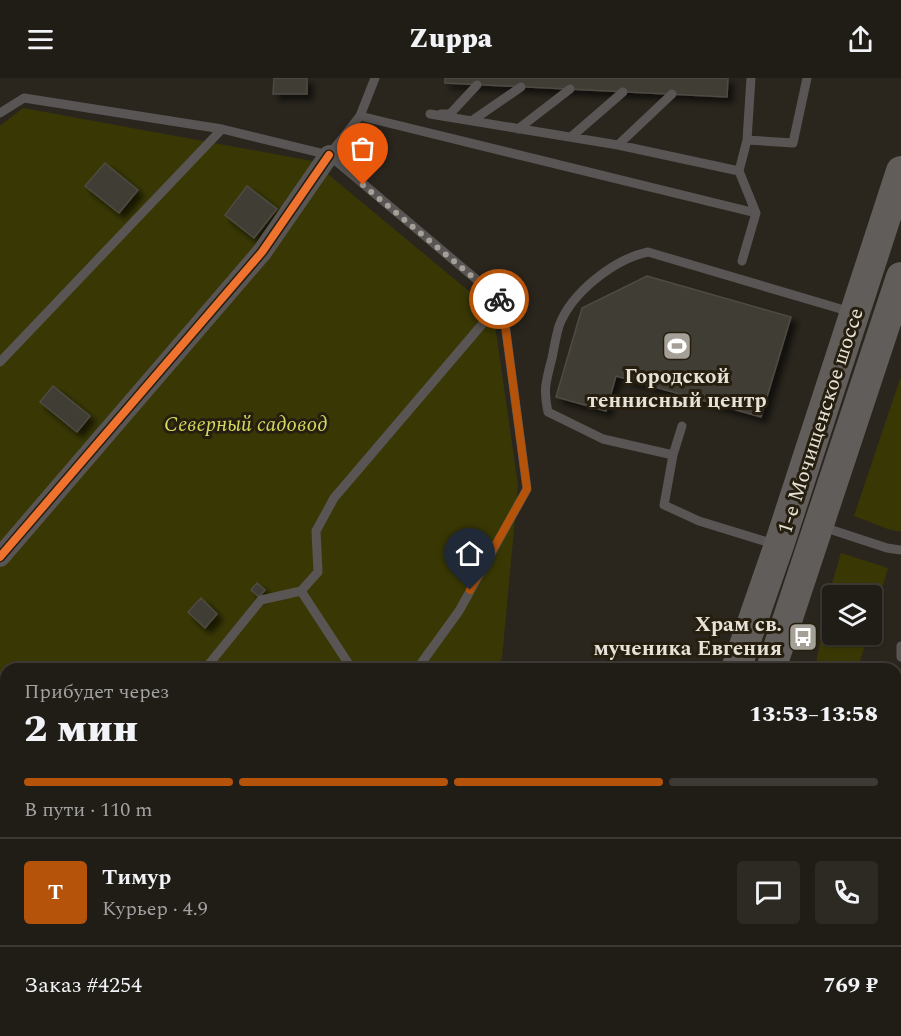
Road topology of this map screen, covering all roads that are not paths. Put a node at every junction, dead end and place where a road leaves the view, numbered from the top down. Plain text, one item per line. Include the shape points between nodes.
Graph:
1 (375, 78) edge
2 (751, 78) edge
3 (807, 78) edge
4 (477, 85) dead end
5 (521, 87) dead end
6 (570, 89) dead end
7 (623, 92) dead end
8 (672, 94) dead end
9 (0, 113) edge
10 (360, 116) junction
11 (473, 120) junction
12 (222, 129) junction
13 (518, 129) junction
14 (571, 137) junction
15 (747, 140) junction
16 (618, 145) junction
17 (329, 155) junction
18 (739, 171) junction
19 (901, 171) edge
20 (756, 213) junction
21 (742, 261) dead end
22 (901, 277) edge
23 (502, 301) junction
24 (856, 313) junction
25 (0, 362) edge
26 (682, 426) dead end
27 (673, 455) junction
28 (818, 525) junction
29 (780, 545) junction
30 (901, 550) edge
31 (0, 557) edge
32 (301, 591) junction
33 (901, 646) edge
34 (901, 657) edge
35 (211, 663) edge
36 (348, 663) edge
37 (421, 663) edge
38 (738, 663) edge
39 (773, 663) edge

1 - 10 lane
2 - 15 lane
3 - 15 lane via 793,142
4 - 11 lane via 450,114 430,114
5 - 11 lane
6 - 13 lane
7 - 14 lane
8 - 16 lane
9 - 12 lane via 24,98
10 - 17 lane
10 - 20 lane
11 - 13 lane
12 - 17 lane
12 - 25 lane
13 - 14 lane
14 - 16 lane
15 - 18 lane
16 - 18 lane
17 - 23 lane
17 - 31 street via 262,252
18 - 20 lane
19 - 24 main road, 1-е Мочищенское шоссе
20 - 21 lane
22 - 28 main road, 1-е Мочищенское шоссе
23 - 32 lane via 334,498 316,531 318,572
23 - 37 lane via 527,489 459,611
24 - 27 lane via 648,252 616,263 573,300 559,325 544,392 548,412 603,439
24 - 29 main road, 1-е Мочищенское шоссе
26 - 27 lane
27 - 29 lane via 664,505 699,521
28 - 30 lane via 887,549
28 - 39 main road, 1-е Мочищенское шоссе
29 - 38 main road, 1-е Мочищенское шоссе
32 - 35 lane via 261,600
32 - 36 lane
33 - 34 lane

